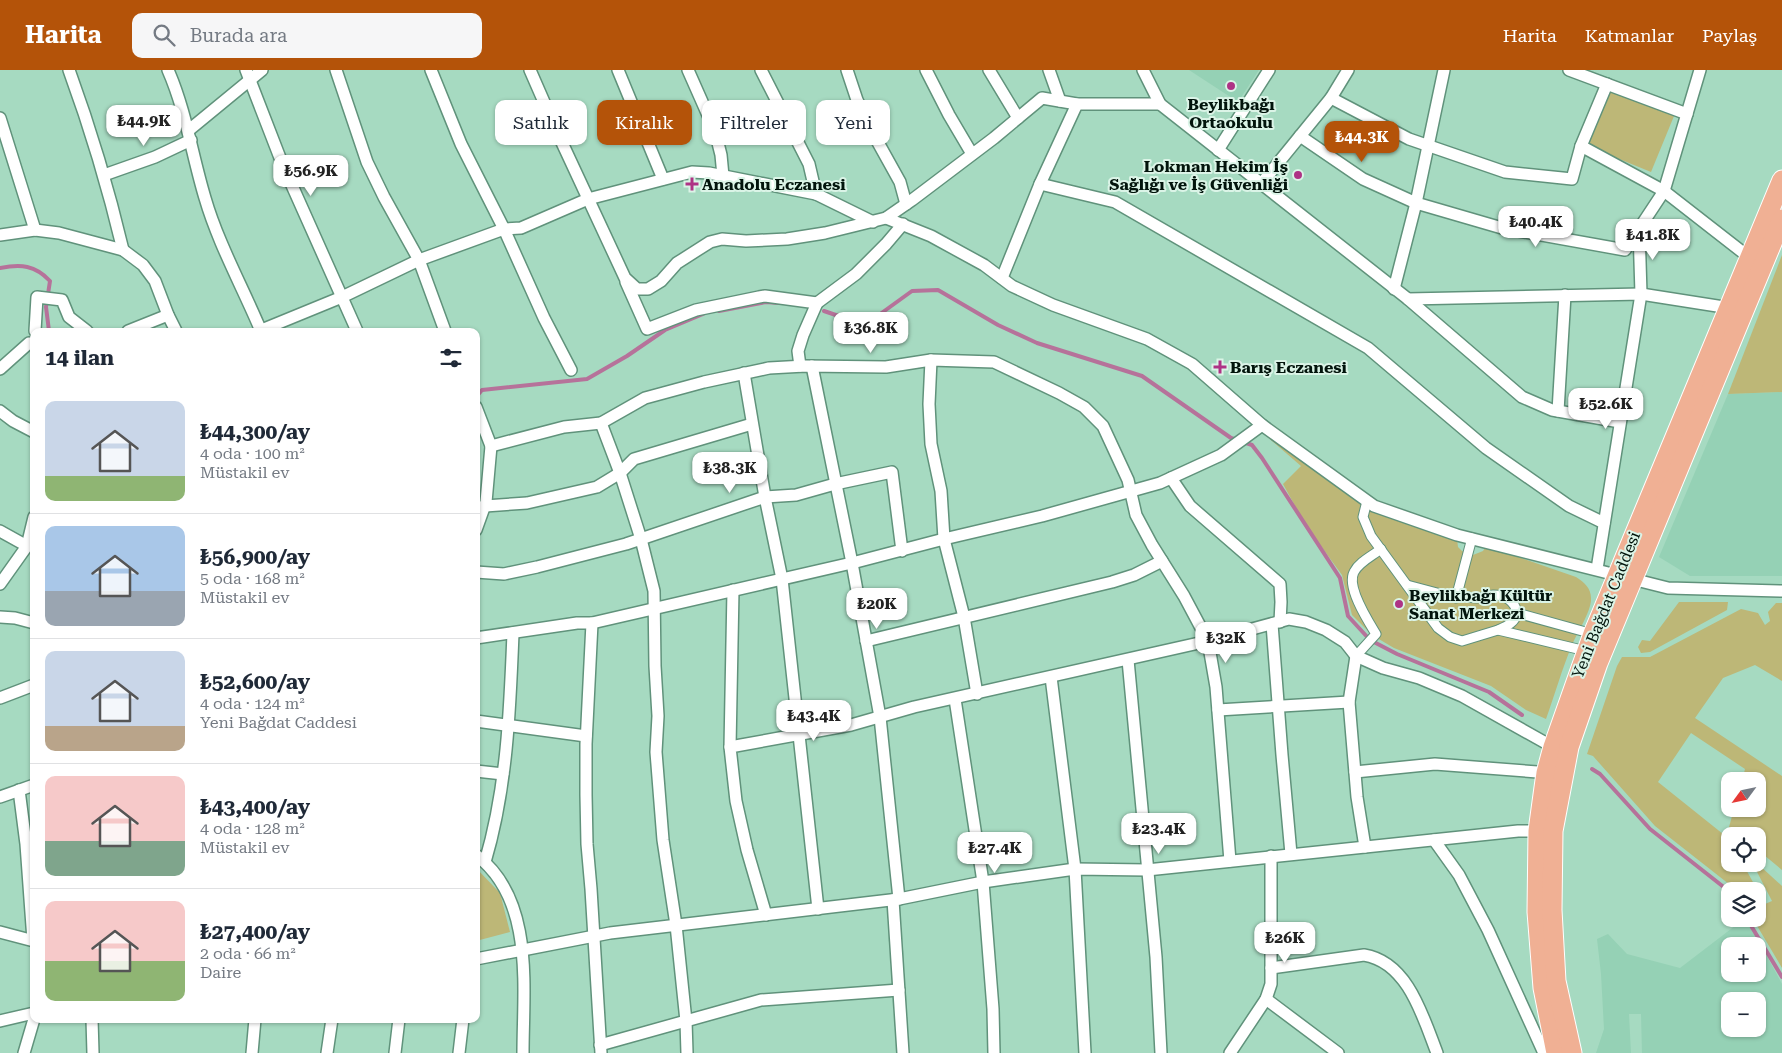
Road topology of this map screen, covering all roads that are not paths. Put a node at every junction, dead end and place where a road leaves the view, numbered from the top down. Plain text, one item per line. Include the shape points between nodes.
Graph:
1 (69, 70) edge
2 (168, 70) edge
3 (262, 70) edge
4 (336, 70) edge
5 (431, 70) edge
6 (530, 70) edge
7 (618, 70) edge
8 (688, 70) edge
9 (761, 70) edge
10 (847, 70) edge
11 (926, 70) edge
12 (989, 70) edge
13 (1049, 70) edge
14 (1143, 70) edge
15 (1269, 70) edge
16 (1348, 70) edge
17 (1444, 70) edge
18 (1569, 70) edge
19 (1700, 70) edge
20 (248, 75) edge
21 (1606, 84) junction
22 (1331, 98) junction
23 (1060, 101) junction
24 (1077, 104) junction
25 (1160, 104) junction
26 (1687, 114) junction
27 (0, 118) edge
28 (1018, 118) junction
29 (190, 135) junction
30 (1300, 136) junction
31 (3, 140) edge
32 (1428, 145) junction
33 (1582, 146) junction
34 (1218, 150) junction
35 (972, 154) junction
36 (104, 175) junction
37 (723, 176) junction
38 (662, 179) junction
39 (1782, 180) edge
40 (1040, 184) junction
41 (1262, 184) junction
42 (1664, 191) junction
43 (816, 194) junction
44 (588, 199) junction
45 (1416, 203) junction
46 (906, 204) junction
47 (886, 218) junction
48 (1782, 219) edge
49 (872, 222) junction
50 (902, 224) junction
51 (504, 229) junction
52 (1639, 229) junction
53 (35, 230) junction
54 (0, 235) edge
55 (123, 250) junction
56 (1750, 258) junction
57 (420, 260) junction
58 (625, 278) junction
59 (1002, 278) junction
60 (1394, 289) junction
61 (1641, 294) junction
62 (1564, 295) junction
63 (342, 297) junction
64 (1408, 299) junction
65 (817, 303) junction
66 (1730, 308) junction
67 (168, 315) junction
68 (35, 328) edge
69 (83, 328) edge
70 (136, 328) edge
71 (174, 328) edge
72 (260, 328) edge
73 (268, 328) edge
74 (356, 328) edge
75 (444, 328) edge
76 (30, 345) edge
77 (930, 360) junction
78 (806, 366) junction
79 (0, 369) edge
80 (571, 370) dead end
81 (744, 374) junction
82 (1558, 411) junction
83 (3, 414) edge
84 (480, 419) edge
85 (1620, 422) junction
86 (601, 423) junction
87 (752, 424) junction
88 (1262, 425) junction
89 (0, 428) edge
90 (30, 430) edge
91 (490, 446) junction
92 (620, 473) junction
93 (1171, 478) junction
94 (835, 484) junction
95 (1131, 491) junction
96 (764, 497) junction
97 (1367, 502) junction
98 (481, 507) edge
99 (1604, 523) junction
100 (0, 531) edge
101 (944, 538) junction
102 (1472, 538) junction
103 (641, 539) junction
104 (30, 545) edge
105 (1381, 549) junction
106 (902, 551) junction
107 (1162, 561) junction
108 (852, 563) junction
109 (1597, 570) junction
110 (480, 572) edge
111 (1625, 577) junction
112 (782, 579) junction
113 (0, 584) edge
114 (1408, 585) junction
115 (733, 590) junction
116 (1782, 591) edge
117 (1457, 594) junction
118 (653, 610) junction
119 (1516, 613) junction
120 (0, 617) edge
121 (964, 617) junction
122 (30, 622) edge
123 (592, 623) junction
124 (1276, 623) junction
125 (1498, 630) junction
126 (513, 633) junction
127 (480, 637) edge
128 (866, 641) junction
129 (1208, 642) junction
130 (1590, 643) junction
131 (1356, 656) junction
132 (1128, 660) junction
133 (1051, 678) junction
134 (30, 687) edge
135 (977, 694) junction
136 (0, 698) edge
137 (955, 698) junction
138 (1349, 702) junction
139 (1279, 707) junction
140 (1218, 710) junction
141 (880, 717) junction
142 (480, 721) edge
143 (510, 724) junction
144 (800, 735) junction
145 (586, 736) junction
146 (730, 747) junction
147 (1553, 747) junction
148 (480, 771) edge
149 (1355, 772) junction
150 (1555, 773) junction
151 (503, 774) junction
152 (30, 786) edge
153 (19, 790) junction
154 (0, 797) edge
155 (1546, 831) junction
156 (1434, 840) junction
157 (1365, 847) junction
158 (1291, 854) junction
159 (1271, 856) junction
160 (481, 858) edge
161 (1230, 860) junction
162 (1075, 869) junction
163 (1148, 870) junction
164 (983, 882) junction
165 (30, 899) edge
166 (896, 900) junction
167 (818, 909) junction
168 (766, 915) junction
169 (676, 926) junction
170 (0, 932) edge
171 (594, 937) junction
172 (30, 939) edge
173 (523, 950) junction
174 (480, 958) edge
175 (1272, 968) junction
176 (899, 990) junction
177 (1266, 999) junction
178 (30, 1015) edge
179 (0, 1021) edge
180 (686, 1021) junction
181 (33, 1023) edge
182 (92, 1023) edge
183 (255, 1023) edge
184 (331, 1023) edge
185 (398, 1023) edge
186 (463, 1023) edge
187 (600, 1049) edge
188 (1552, 1051) edge
189 (24, 1053) edge
190 (93, 1053) edge
191 (252, 1053) edge
192 (327, 1053) edge
193 (394, 1053) edge
194 (459, 1053) edge
195 (523, 1053) edge
196 (687, 1053) edge
197 (903, 1053) edge
198 (994, 1053) edge
199 (1085, 1053) edge
200 (1161, 1053) edge
201 (1230, 1053) edge
202 (1338, 1053) edge
203 (1437, 1053) edge

1 - 36 street
2 - 29 street
3 - 20 street
4 - 57 street via 367,162
5 - 51 street via 461,144
6 - 44 street
7 - 38 street
8 - 37 street via 715,131
9 - 43 street via 809,164
10 - 46 street via 875,137 900,182
11 - 35 street
12 - 28 street
13 - 23 street
14 - 25 street
15 - 34 street
16 - 22 street
17 - 32 street
18 - 21 street
19 - 26 street
20 - 29 street
20 - 63 street via 282,163
21 - 26 street
21 - 33 street
22 - 30 street
22 - 32 street via 1409,139
23 - 24 street
23 - 28 street via 1042,98
24 - 25 street
24 - 40 street
25 - 34 street
26 - 42 street
27 - 31 street
28 - 35 street
29 - 36 street via 155,157
29 - 72 street via 205,198
30 - 41 street
30 - 45 street via 1363,179
31 - 53 street
32 - 33 street via 1505,172 1572,179
32 - 45 street
33 - 42 street
34 - 41 street
35 - 46 street
36 - 55 street
37 - 38 street via 692,172
37 - 43 street
38 - 44 street
39 - 56 main road, Yeni Bağdat Caddesi
40 - 59 street
40 - 99 street via 1116,202 1368,348 1486,448 1569,506
41 - 60 street
42 - 52 street
42 - 56 street
43 - 49 street
44 - 51 street via 521,228
44 - 58 street
45 - 52 street via 1502,228 1625,250
45 - 60 street
46 - 47 street
47 - 49 street
47 - 50 street
48 - 111 main road, Yeni Bağdat Caddesi via 1700,416
49 - 58 street via 787,239 722,239 710,242 677,263 648,289 637,289
50 - 59 street via 938,240
50 - 65 street via 856,274
51 - 57 street
51 - 80 street
52 - 61 street
53 - 54 street
53 - 55 street
55 - 67 street via 143,265 155,281
56 - 66 main road, Yeni Bağdat Caddesi
57 - 63 street
57 - 75 street
58 - 65 street via 647,329 696,310 765,296
59 - 88 street via 1053,305 1147,339 1192,364
60 - 64 street
61 - 62 street
61 - 66 street
61 - 85 street
62 - 64 street
62 - 82 street
63 - 73 street
63 - 74 street
64 - 82 street via 1522,397
65 - 78 street via 798,351
66 - 111 main road, Yeni Bağdat Caddesi
67 - 70 street
67 - 71 street
68 - 69 street via 36,297 62,300 69,317
76 - 79 street
77 - 78 street via 886,367
77 - 95 street via 994,362 1084,407 1103,426
77 - 101 street via 931,444 942,491
78 - 81 street via 769,368
78 - 94 street
81 - 86 street via 645,398
81 - 87 street
82 - 85 street
83 - 89 street
83 - 90 street
84 - 91 street
85 - 99 street
86 - 91 street via 564,427
86 - 92 street
87 - 92 street via 634,460
87 - 96 street
88 - 93 street via 1221,455
88 - 97 street
91 - 98 street
92 - 98 street via 597,487 569,494 527,503
92 - 103 street
93 - 95 street
93 - 124 street via 1190,506 1280,584 1281,602
94 - 96 street via 796,495
94 - 106 street via 892,472
94 - 108 street
95 - 101 street via 1042,516
95 - 107 street via 1136,514
96 - 103 street
96 - 112 street
97 - 102 street
97 - 105 street via 1363,517
99 - 109 street
100 - 104 street
101 - 106 street
101 - 121 street
102 - 109 street
102 - 117 street
103 - 110 street via 504,574
103 - 118 street via 654,591
104 - 113 street
105 - 114 street
105 - 131 street via 1358,566 1352,577 1362,609 1376,634
106 - 108 street
107 - 121 street via 1112,582
107 - 129 street
108 - 112 street
108 - 128 street
109 - 111 street
111 - 116 street via 1668,588
111 - 130 main road, Yeni Bağdat Caddesi
111 - 150 main road, Yeni Bağdat Caddesi via 1569,747
112 - 115 street
112 - 144 street
114 - 117 street via 1456,598
114 - 125 street via 1438,628 1450,637 1462,641
115 - 118 street
115 - 146 street
117 - 119 street via 1469,598 1503,597 1512,602
118 - 123 street
118 - 169 street via 658,716 656,752 663,840
119 - 125 street via 1516,619
119 - 130 street
120 - 122 street
121 - 128 street
121 - 135 street
123 - 126 street
123 - 145 street
124 - 129 street
124 - 131 street via 1289,619 1326,630 1345,642
124 - 139 street
125 - 130 street
126 - 127 street
126 - 143 street
128 - 141 street
129 - 132 street
129 - 140 street
130 - 147 main road, Yeni Bağdat Caddesi
131 - 138 street
131 - 147 street via 1462,696
132 - 133 street
132 - 163 street
133 - 135 street
133 - 162 street
134 - 136 street
135 - 137 street
137 - 141 street
137 - 164 street
138 - 139 street
138 - 149 street
139 - 140 street
139 - 158 street
140 - 161 street
141 - 144 street
141 - 166 street
142 - 143 street
143 - 145 street
143 - 151 street
144 - 146 street
144 - 167 street
145 - 171 street via 587,844
146 - 168 street via 736,801
147 - 150 main road, Yeni Bağdat Caddesi
148 - 151 street
149 - 150 street via 1435,764
149 - 157 street
150 - 155 main road, Yeni Bağdat Caddesi
151 - 160 street via 494,830
152 - 153 street
153 - 154 street
153 - 165 street
155 - 156 street
155 - 188 main road, Yeni Bağdat Caddesi via 1556,981
156 - 157 street
156 - 188 street via 1459,874
157 - 158 street
158 - 159 street
159 - 161 street
159 - 175 street
160 - 173 street via 501,882 514,909
161 - 163 street
162 - 163 street
162 - 164 street
162 - 199 street
163 - 200 street
164 - 166 street
164 - 198 street
166 - 167 street
166 - 176 street
167 - 168 street
168 - 169 street
169 - 171 street
169 - 180 street
170 - 172 street
171 - 173 street
171 - 187 street
173 - 174 street
173 - 195 street
175 - 177 street
175 - 203 street via 1374,956 1401,977 1413,996
176 - 180 street via 762,1000
176 - 197 street
177 - 201 street
177 - 202 street
178 - 179 street
180 - 187 street
180 - 196 street
181 - 189 street
182 - 190 street
183 - 191 street
184 - 192 street
185 - 193 street
186 - 194 street

